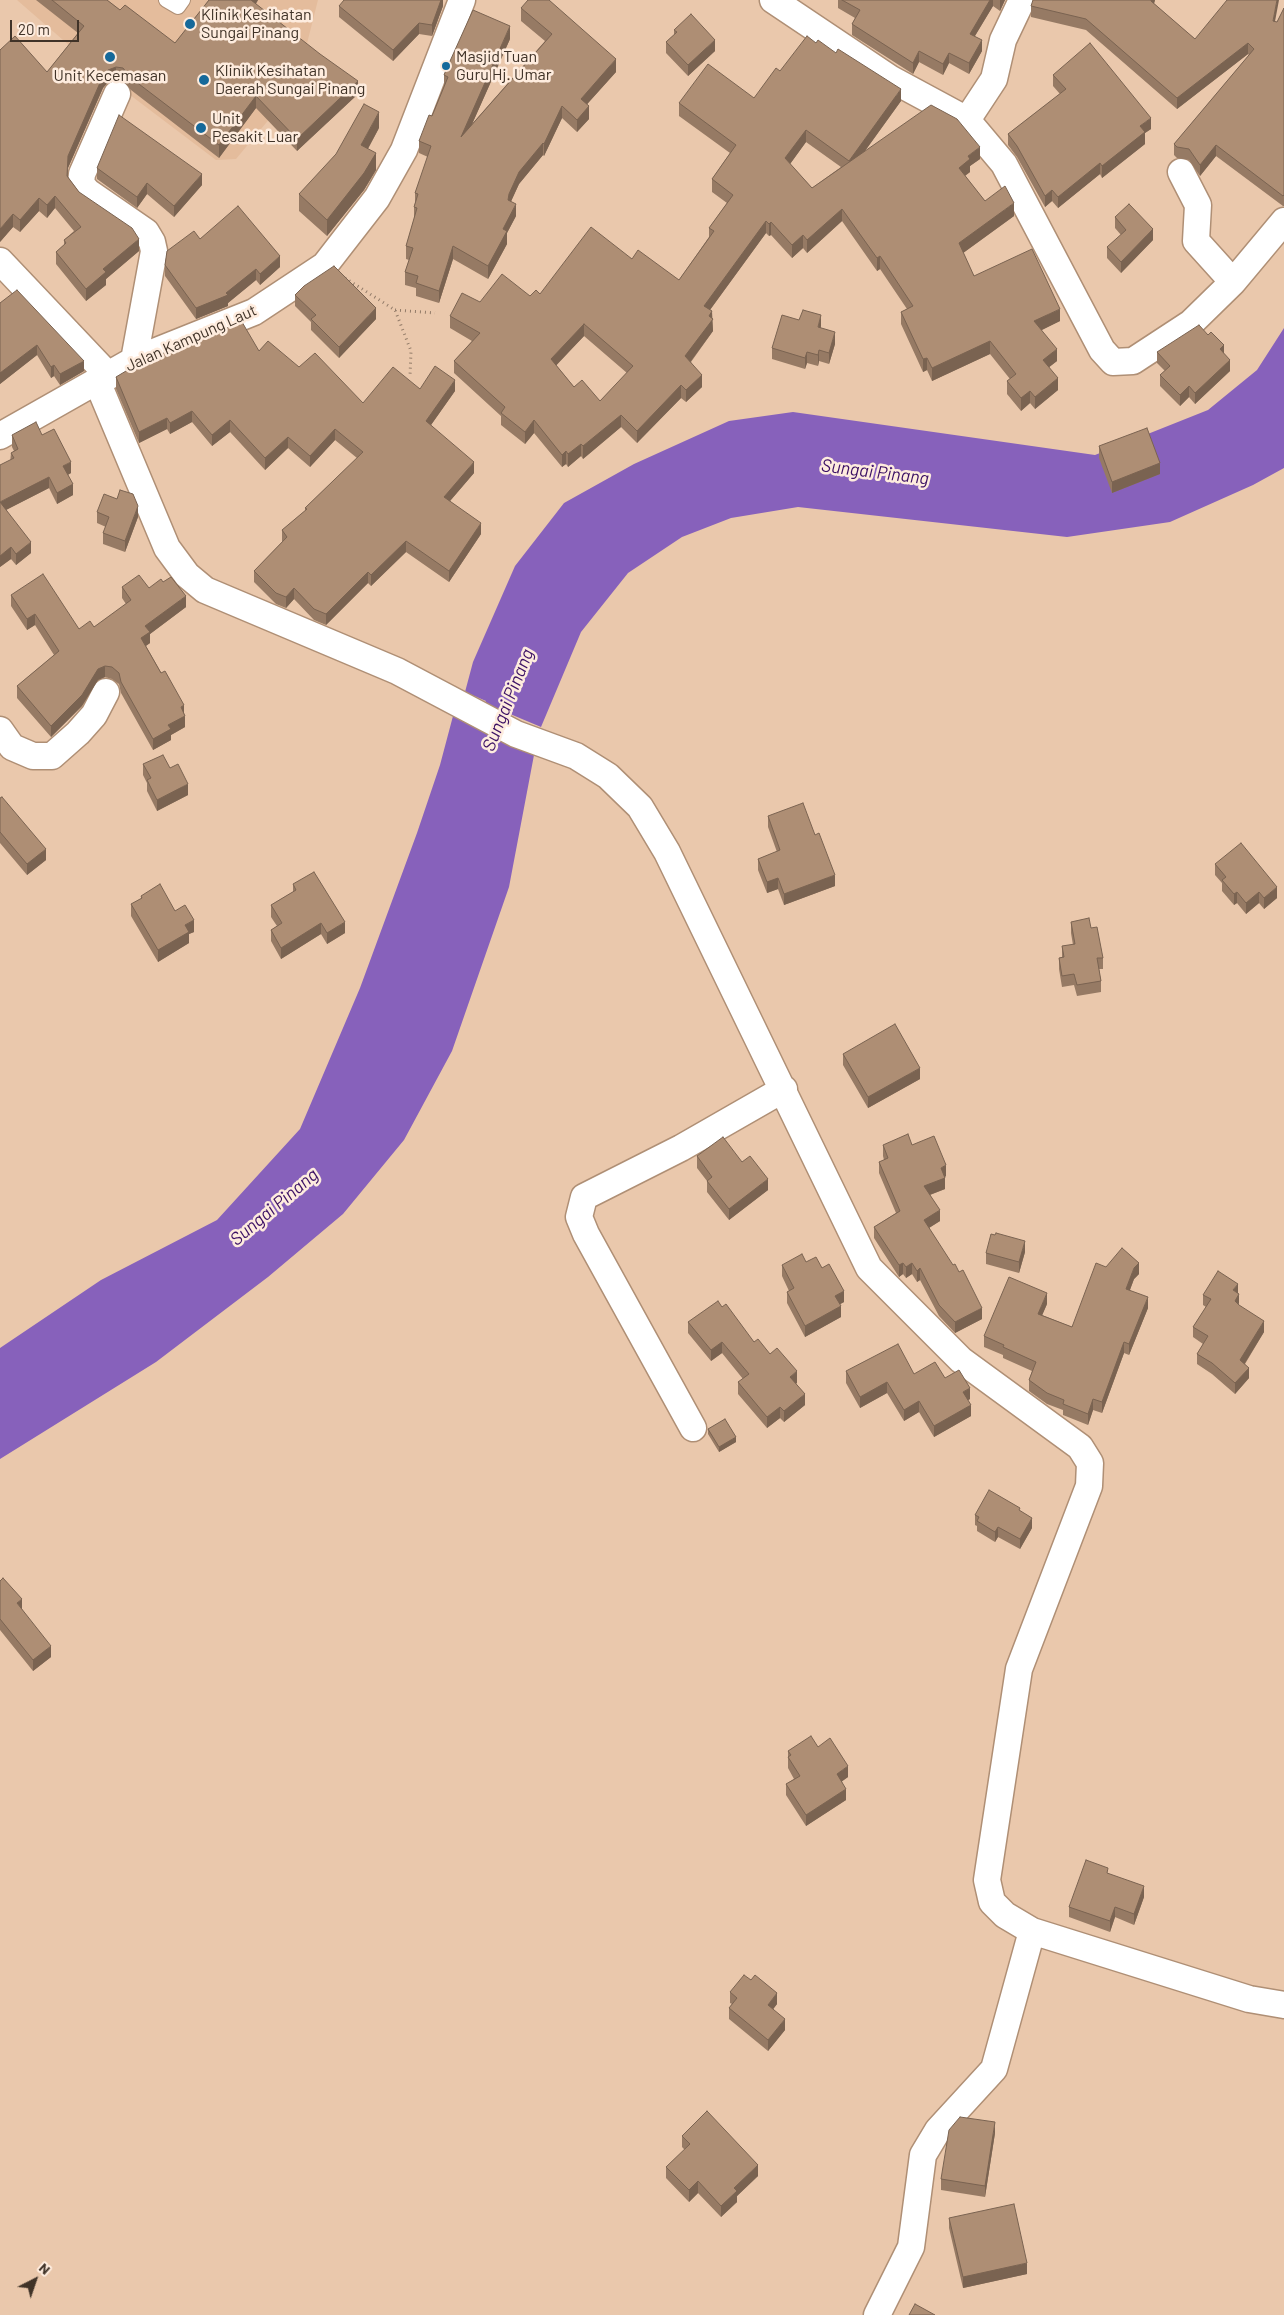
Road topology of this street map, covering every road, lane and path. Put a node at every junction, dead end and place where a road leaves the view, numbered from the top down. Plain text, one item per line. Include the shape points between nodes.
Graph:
1 (166, 0) edge
2 (183, 0) edge
3 (462, 0) edge
4 (774, 0) edge
5 (1022, 0) edge
6 (117, 94) dead end
7 (967, 120) junction
8 (1181, 172) dead end
9 (1283, 225) edge
10 (0, 261) edge
11 (325, 265) junction
12 (1233, 282) junction
13 (395, 310) junction
14 (435, 313) dead end
15 (134, 360) junction
16 (410, 376) dead end
17 (103, 378) junction
18 (0, 436) edge
19 (106, 692) dead end
20 (0, 730) edge
21 (784, 1089) junction
22 (693, 1428) dead end
23 (1032, 1931) junction
24 (1284, 2005) edge
25 (877, 2315) edge

1 - 2 lane via 178,7
3 - 11 street, Jalan Kampung Laut via 404,150 377,198
4 - 7 street via 891,79
5 - 7 street via 1003,40 994,79
6 - 15 street via 82,174 81,184 146,232 152,242 154,252
7 - 12 street via 1004,164 1102,350 1113,362 1133,361 1191,323
8 - 12 street via 1198,206 1196,241
9 - 12 street
10 - 17 street
11 - 13 path
11 - 15 street, Jalan Kampung Laut via 254,312
13 - 14 path
13 - 16 path via 411,351
15 - 17 street, Jalan Kampung Laut
17 - 18 street, Jalan Kampung Laut
17 - 21 street via 167,548 187,575 205,590 397,671 516,734 576,756 608,776 640,808 667,852
19 - 20 street via 94,715 52,756 33,756 12,747
21 - 22 street via 681,1148 584,1197 579,1217 586,1234
21 - 23 street via 869,1268 961,1360 1080,1447 1090,1463 1089,1486 1019,1669 987,1880 992,1902 1005,1915
23 - 24 street via 1248,1999
23 - 25 street via 994,2069 938,2130 923,2155 911,2247

